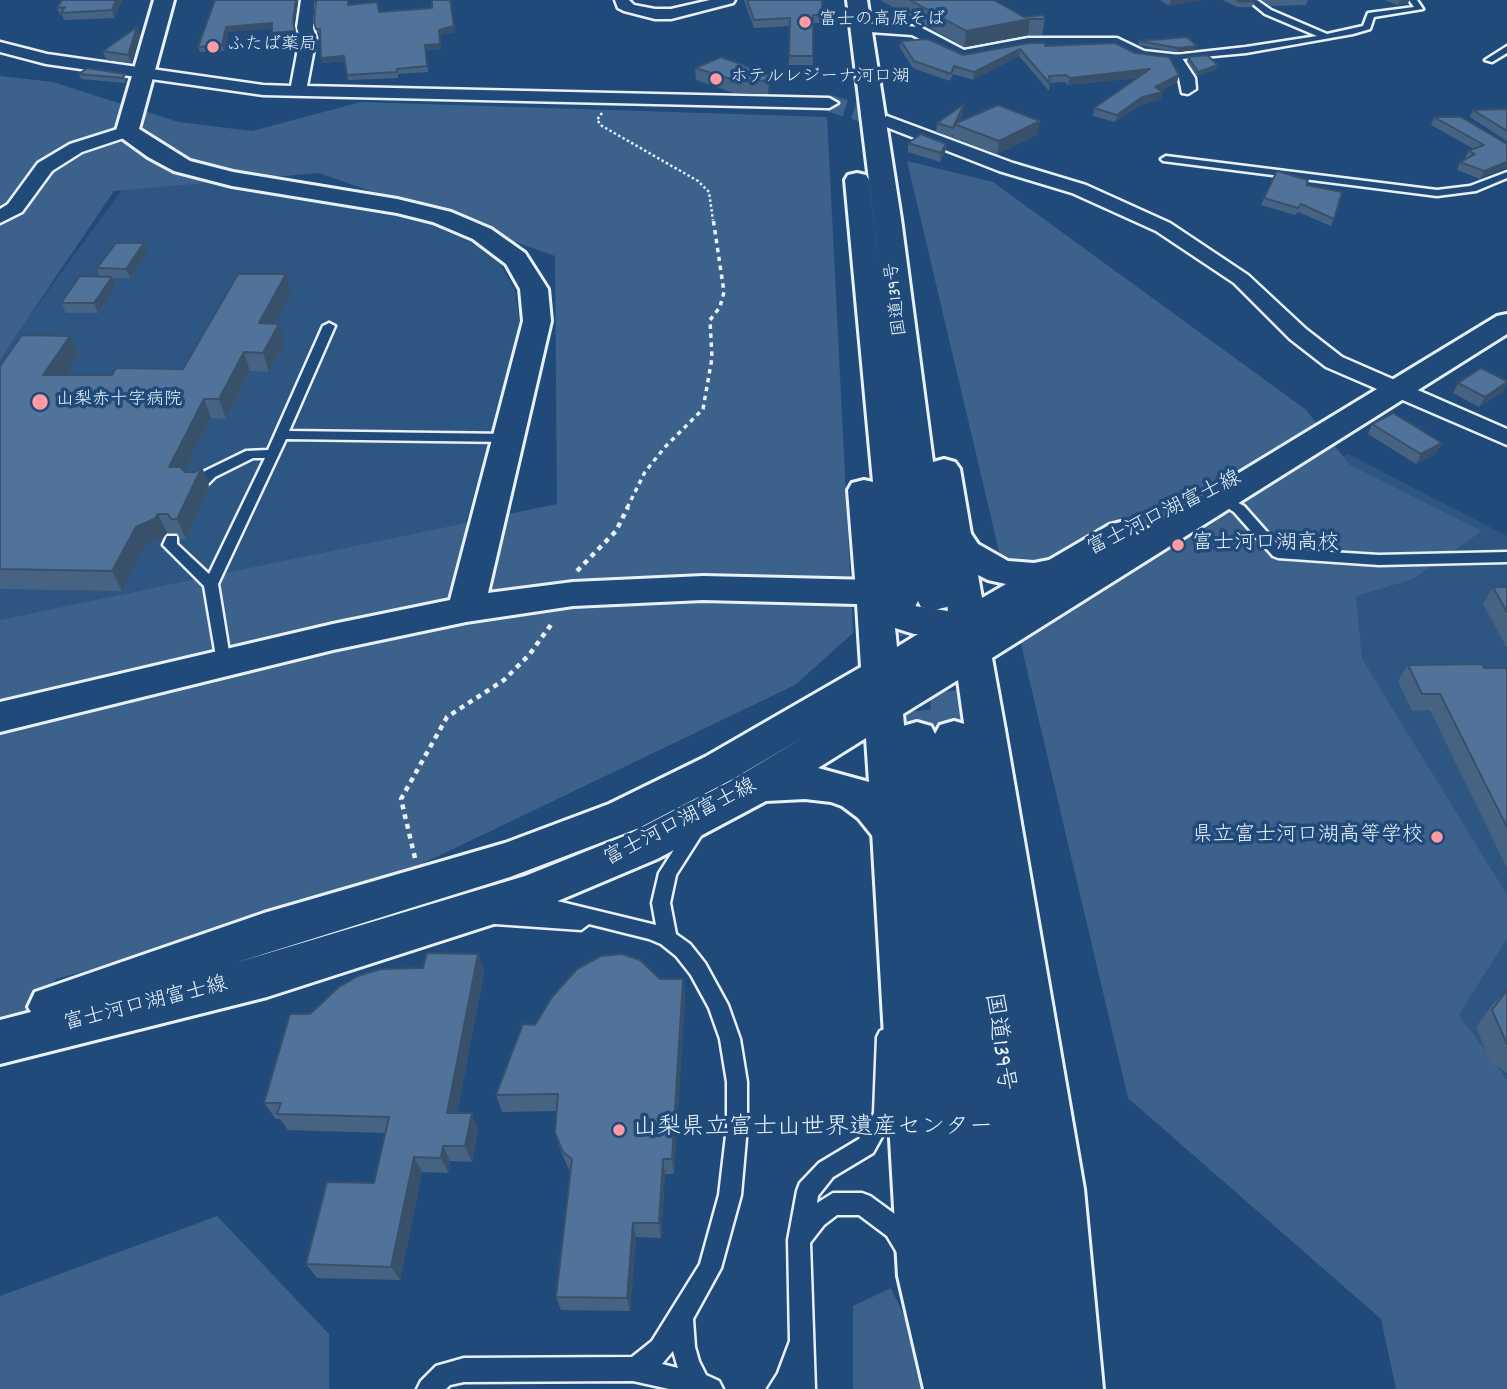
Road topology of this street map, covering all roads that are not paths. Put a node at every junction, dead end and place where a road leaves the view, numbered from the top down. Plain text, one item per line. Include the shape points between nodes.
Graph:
1 (164, 0) edge
2 (308, 0) edge
3 (622, 0) edge
4 (728, 0) edge
5 (839, 0) edge
6 (1252, 0) edge
7 (1413, 0) edge
8 (859, 14) edge
9 (1328, 37) junction
10 (0, 47) edge
11 (1507, 49) edge
12 (1174, 58) junction
13 (1489, 60) dead end
14 (142, 72) junction
15 (841, 87) junction
16 (1188, 89) dead end
17 (298, 91) junction
18 (887, 121) tunnel mouth
19 (127, 131) junction
20 (1166, 159) dead end
21 (1507, 175) edge
22 (0, 217) edge
23 (874, 219) junction
24 (1507, 322) edge
25 (329, 326) dead end
26 (1396, 391) junction
27 (281, 435) junction
28 (508, 438) junction
29 (1507, 438) edge
30 (273, 454) junction
31 (198, 486) edge
32 (1218, 495) junction
33 (954, 534) junction
34 (172, 539) edge
35 (1507, 557) edge
36 (1059, 569) junction
37 (211, 584) junction
38 (888, 595) junction
39 (934, 598) tunnel mouth
40 (466, 609) junction
41 (970, 639) junction
42 (926, 647) junction
43 (223, 664) junction
44 (922, 686) junction
45 (0, 717) edge
46 (924, 717) junction
47 (760, 785) junction
48 (710, 813) junction
49 (893, 831) junction
50 (422, 886) junction
51 (514, 899) junction
52 (463, 915) junction
53 (629, 926) junction
54 (668, 938) junction
55 (905, 1000) junction
56 (0, 1025) edge
57 (0, 1042) edge
58 (799, 1240) junction
59 (925, 1276) junction
60 (681, 1317) junction
61 (802, 1322) junction
62 (633, 1369) junction
63 (1068, 1380) edge
64 (705, 1386) edge
65 (429, 1389) edge
66 (779, 1389) edge
67 (803, 1389) edge
68 (953, 1389) edge
69 (989, 1389) edge

1 - 14 main road
2 - 17 street
3 - 4 street via 623,5 637,10 671,13
5 - 15 main road, 国道139号
6 - 9 lane via 1268,12
7 - 9 lane via 1419,9 1371,15 1367,27
8 - 12 street via 915,30 962,55 1028,43 1117,43 1140,55
8 - 23 main road, 国道139号
9 - 12 lane
10 - 14 street via 46,59
11 - 13 lane
12 - 16 street via 1187,78
14 - 17 street
14 - 19 main road
15 - 17 street via 639,99
15 - 23 main road, 国道139号
18 - 26 street via 1006,167 1079,189 1163,227 1241,278 1334,362
19 - 22 street via 76,148 45,167 15,208
19 - 28 main road via 182,166 442,217 482,234 516,260 534,289 537,321
20 - 21 lane via 1437,192 1472,189
23 - 33 main road via 920,306
23 - 38 main road via 843,281
23 - 39 main road, 国道139号
24 - 26 main road, 富士河口湖富士線
25 - 27 lane
26 - 29 street
26 - 32 main road, 富士河口湖富士線
27 - 28 lane
27 - 30 lane
28 - 40 main road
30 - 31 lane via 251,454 210,474
30 - 37 lane
32 - 35 lane via 1239,509 1278,553 1379,560
32 - 36 main road, 富士河口湖富士線 via 1126,530
32 - 41 main road, 富士河口湖富士線
33 - 36 main road via 966,552 999,572 1034,575
33 - 41 main road
34 - 37 lane via 170,545
36 - 41 main road, 富士河口湖富士線
37 - 43 lane
38 - 40 main road via 703,588 573,594
38 - 41 main road via 895,614 946,624
38 - 42 main road via 886,619
38 - 46 main road
40 - 43 main road
41 - 42 main road, 富士河口湖富士線
41 - 44 main road, 富士河口湖富士線
41 - 46 main road
42 - 46 main road, 富士河口湖富士線
43 - 45 main road
44 - 46 main road
44 - 46 main road via 970,711
46 - 47 main road, 富士河口湖富士線
46 - 49 main road
46 - 50 main road, 富士河口湖富士線 via 719,768 624,817
46 - 63 main road, 国道139号
46 - 69 main road, 国道139号
47 - 48 main road, 富士河口湖富士線
47 - 49 main road via 805,783 856,794 873,806
48 - 51 main road, 富士河口湖富士線 via 599,866
48 - 54 lane via 668,873 661,903
49 - 55 main road
50 - 51 lane
50 - 56 main road, 富士河口湖富士線 via 264,933
51 - 52 main road, 富士河口湖富士線
51 - 53 lane
52 - 53 lane
52 - 57 main road, 富士河口湖富士線 via 267,976
53 - 54 lane
54 - 60 lane via 698,969 718,1005 730,1039 737,1082 730,1195 710,1268
55 - 58 lane via 885,1041 884,1115 866,1146 826,1170 808,1191
55 - 59 main road
58 - 59 lane via 832,1204 862,1204 895,1228
58 - 61 lane
59 - 68 main road
60 - 62 lane via 660,1349
60 - 64 lane via 683,1347
61 - 66 lane via 797,1356
61 - 67 lane
62 - 64 lane
62 - 65 lane via 464,1370 444,1374

